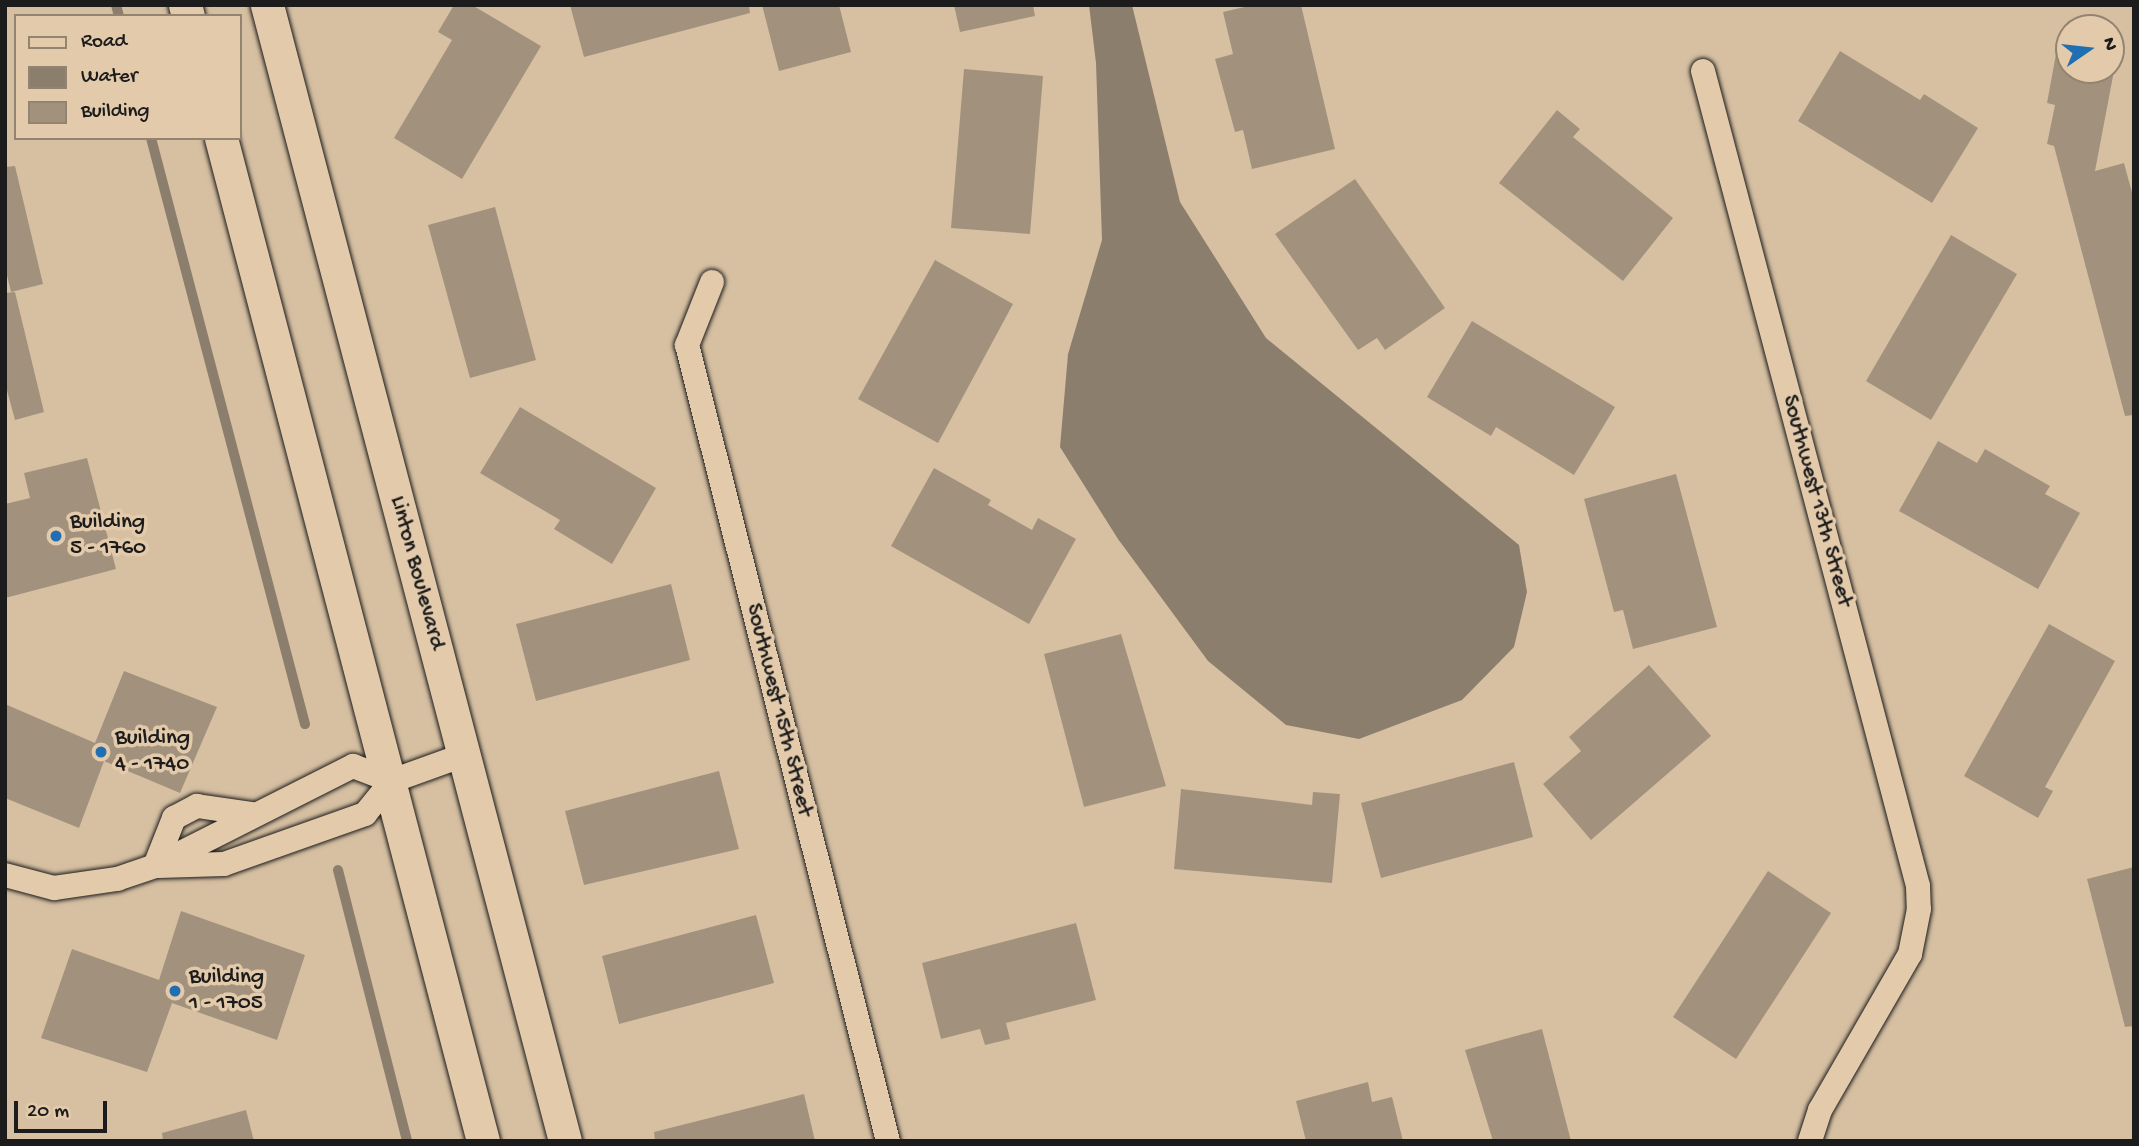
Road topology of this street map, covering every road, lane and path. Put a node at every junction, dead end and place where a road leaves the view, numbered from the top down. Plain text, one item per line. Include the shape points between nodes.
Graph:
1 (267, 5) edge
2 (1703, 71) dead end
3 (221, 140) edge
4 (712, 282) dead end
5 (464, 755) junction
6 (392, 781) junction
7 (252, 814) junction
8 (155, 866) junction
9 (5, 874) edge
10 (483, 1141) edge
11 (565, 1141) edge
12 (888, 1141) edge
13 (1810, 1141) edge

1 - 5 main road, Linton Boulevard
2 - 13 street, Southwest 13th Street via 1918,886 1917,932 1900,975 1820,1110
3 - 6 main road
4 - 12 street, Southwest 15th Street via 687,345
5 - 6 street
5 - 11 main road, Linton Boulevard
6 - 7 street via 352,766
6 - 8 street via 365,814 224,864
6 - 10 main road
7 - 8 street
7 - 8 street via 197,806 174,818
8 - 9 street via 77,888 30,884

